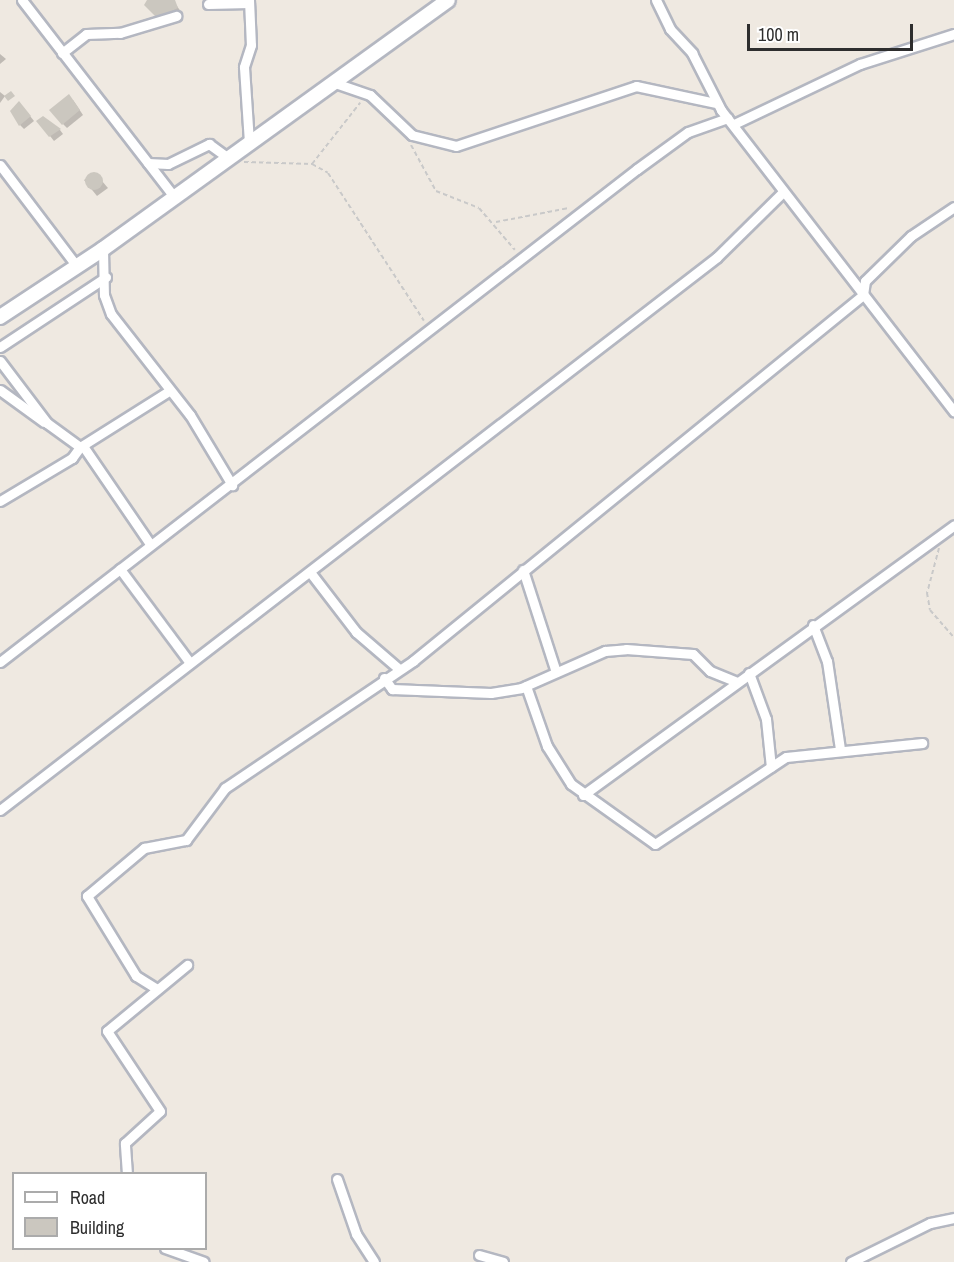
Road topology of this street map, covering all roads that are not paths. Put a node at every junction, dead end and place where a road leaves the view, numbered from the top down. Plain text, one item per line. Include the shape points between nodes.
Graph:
1 (22, 0) edge
2 (448, 0) edge
3 (656, 0) edge
4 (249, 1) edge
5 (208, 4) dead end
6 (176, 16) dead end
7 (954, 34) edge
8 (62, 53) junction
9 (335, 83) junction
10 (716, 103) junction
11 (731, 121) junction
12 (249, 143) junction
13 (226, 160) junction
14 (148, 163) junction
15 (0, 165) edge
16 (782, 193) junction
17 (174, 197) junction
18 (954, 207) edge
19 (103, 249) junction
20 (76, 265) junction
21 (106, 277) junction
22 (863, 295) junction
23 (0, 317) edge
24 (0, 347) edge
25 (0, 360) edge
26 (0, 390) edge
27 (169, 391) junction
28 (954, 411) edge
29 (51, 427) junction
30 (82, 447) junction
31 (232, 485) junction
32 (0, 501) edge
33 (954, 525) edge
34 (150, 544) junction
35 (120, 568) junction
36 (523, 570) junction
37 (310, 572) junction
38 (813, 625) junction
39 (0, 662) edge
40 (190, 663) junction
41 (399, 669) junction
42 (556, 672) junction
43 (749, 673) junction
44 (384, 678) junction
45 (737, 682) junction
46 (526, 686) junction
47 (922, 743) dead end
48 (840, 749) junction
49 (771, 767) junction
50 (583, 795) junction
51 (0, 810) edge
52 (187, 965) dead end
53 (157, 989) junction
54 (127, 1172) edge
55 (337, 1179) dead end
56 (954, 1218) edge
57 (171, 1250) edge
58 (479, 1255) dead end
59 (204, 1262) edge
60 (374, 1262) edge
61 (503, 1262) edge
62 (850, 1262) edge

1 - 8 street
2 - 9 main road
3 - 10 street via 670,29 693,52
4 - 5 street
4 - 12 street via 251,45 244,67
6 - 8 street via 120,33 86,34
7 - 11 street via 860,64
8 - 14 street
9 - 10 street via 365,92 412,135 460,146 636,86
9 - 12 main road
10 - 11 street
11 - 16 street
11 - 31 street via 688,132
12 - 13 main road
13 - 14 street via 209,144 168,164
13 - 17 main road
14 - 17 street
15 - 20 street
16 - 22 street
16 - 37 street via 717,257
17 - 19 main road
18 - 22 street via 911,236 865,281
19 - 20 main road
19 - 21 street
20 - 23 main road
21 - 24 street
21 - 27 street via 104,295 111,314
22 - 28 street
22 - 36 street
25 - 29 street
26 - 29 street
27 - 30 street
27 - 31 street
29 - 30 street
30 - 32 street via 72,458
30 - 34 street
31 - 34 street
33 - 38 street
34 - 35 street
35 - 39 street
35 - 40 street
36 - 41 street
36 - 42 street
37 - 40 street
37 - 41 street via 356,632
38 - 43 street
38 - 48 street via 827,661
40 - 51 street
41 - 44 street
42 - 45 street via 605,651 626,649 693,654 710,671
42 - 46 street
43 - 45 street
43 - 49 street via 766,719
44 - 46 street via 392,689 453,694
44 - 53 street via 225,788 186,840 144,848 87,896 136,976
45 - 50 street
46 - 50 street via 547,746
47 - 48 street
48 - 49 street via 796,754
49 - 50 street via 659,844
52 - 53 street
53 - 54 street via 106,1031 160,1111 126,1143
55 - 60 street via 356,1234
56 - 62 street via 930,1223
57 - 59 street
58 - 61 street

